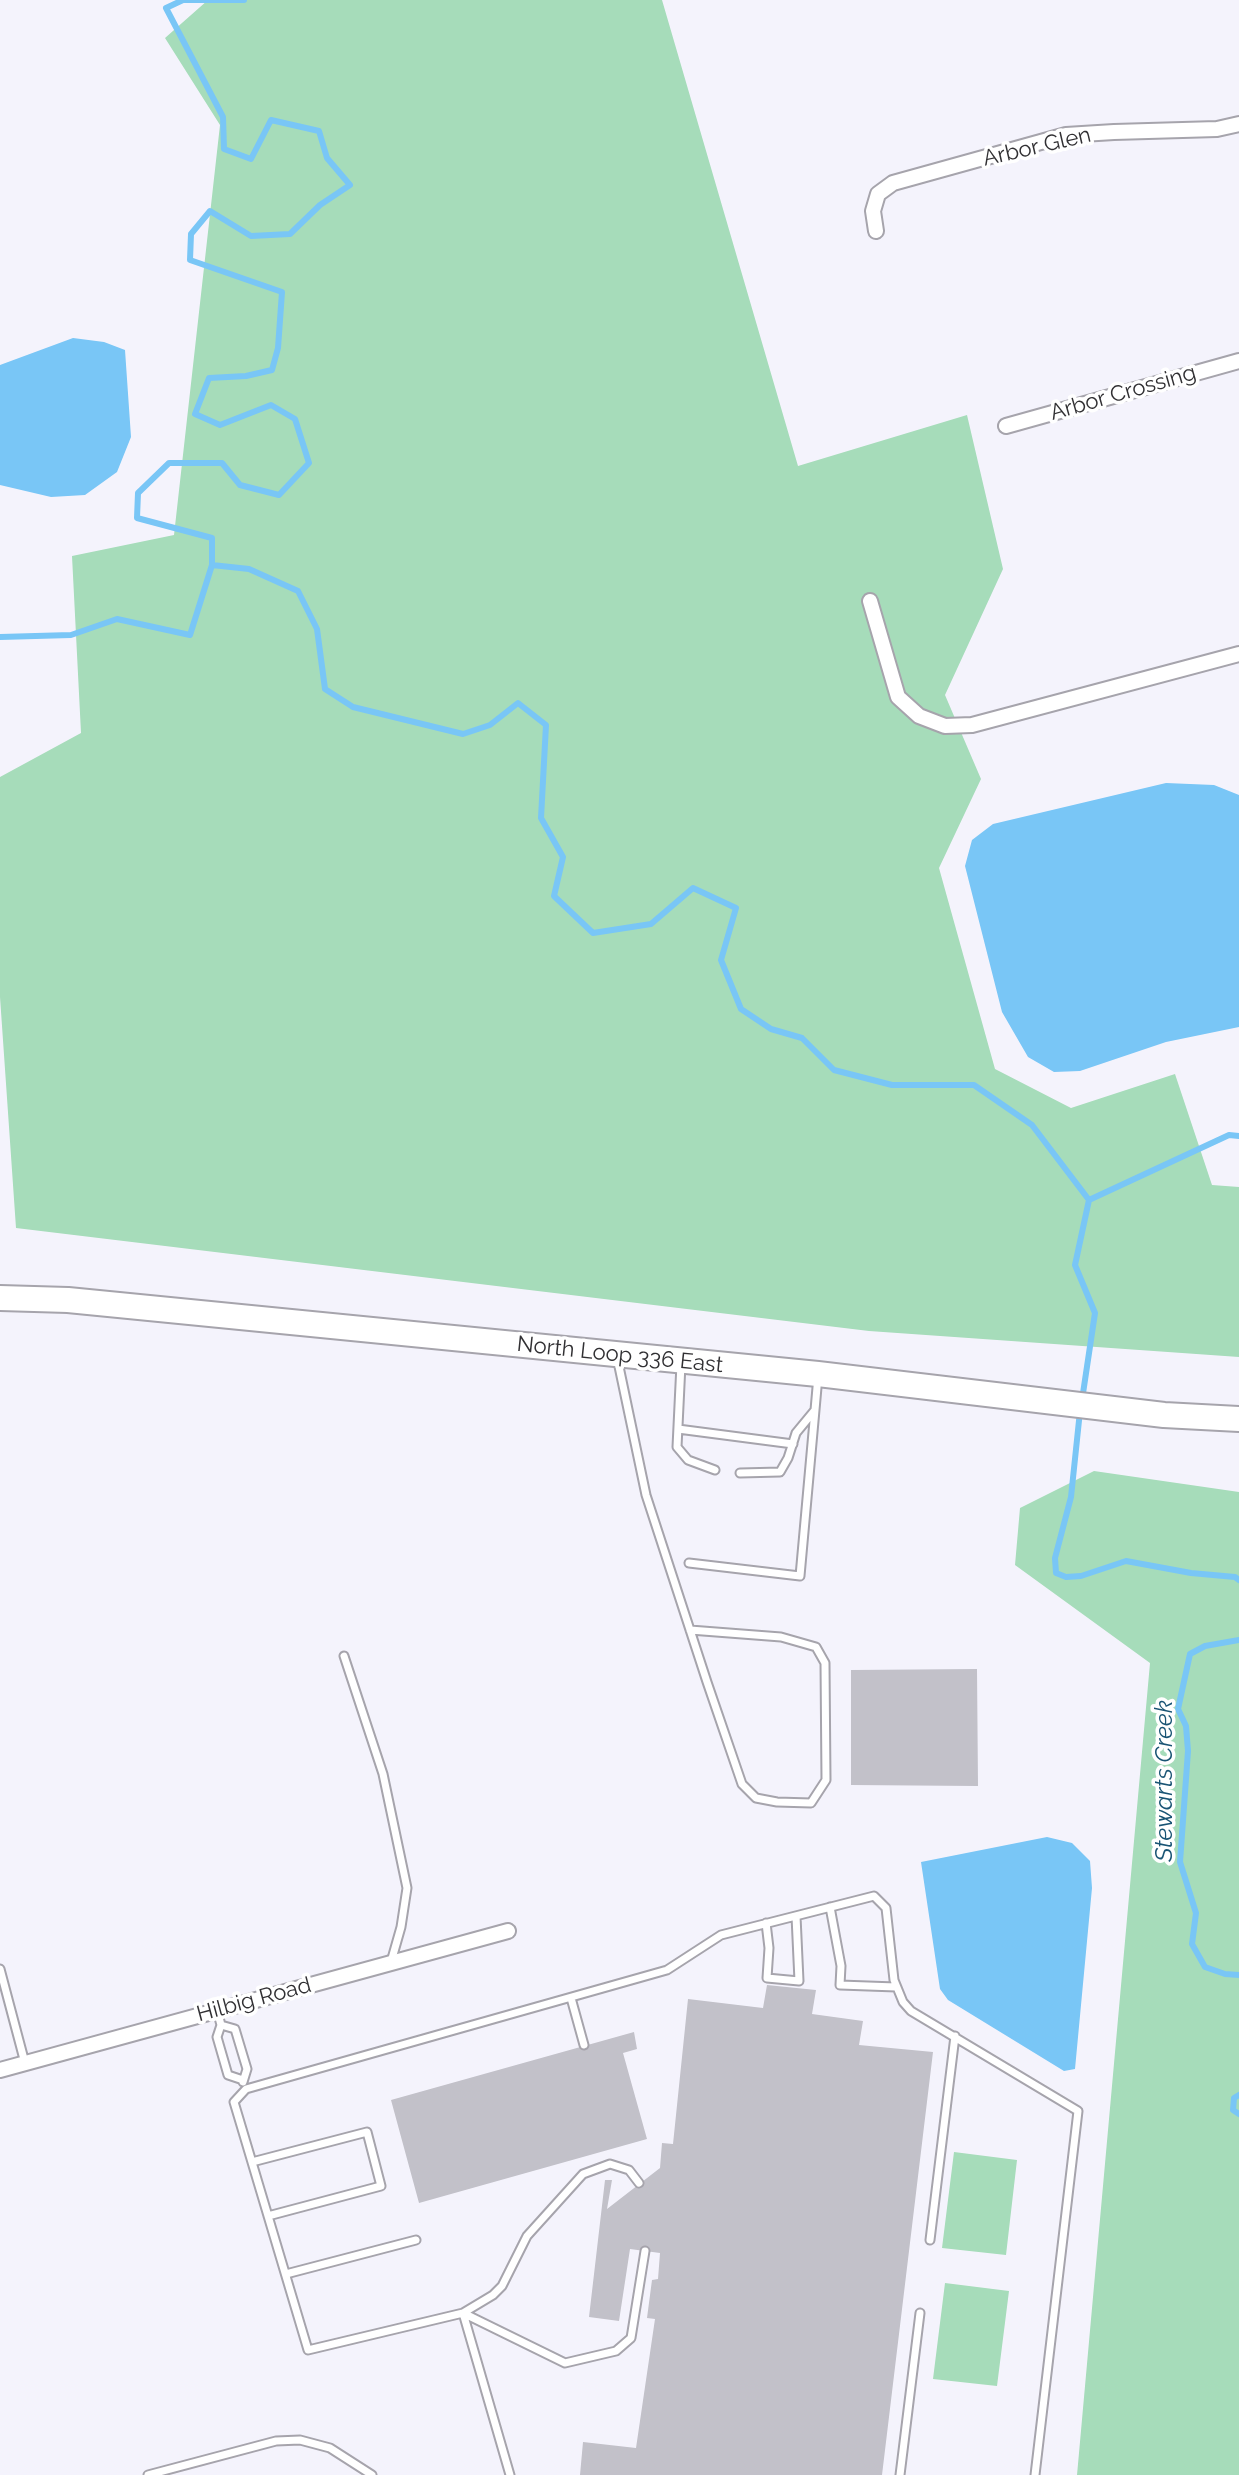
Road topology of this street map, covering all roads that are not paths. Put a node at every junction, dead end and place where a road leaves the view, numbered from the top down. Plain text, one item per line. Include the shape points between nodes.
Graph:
1 (1239, 124) edge
2 (876, 231) dead end
3 (1239, 361) edge
4 (1006, 426) dead end
5 (870, 601) dead end
6 (1239, 654) edge
7 (0, 1298) edge
8 (617, 1355) junction
9 (681, 1361) junction
10 (818, 1374) junction
11 (815, 1410) junction
12 (1239, 1419) edge
13 (678, 1429) junction
14 (793, 1444) junction
15 (715, 1470) dead end
16 (740, 1473) dead end
17 (689, 1563) dead end
18 (690, 1630) junction
19 (344, 1656) dead end
20 (830, 1907) junction
21 (796, 1916) junction
22 (766, 1923) junction
23 (508, 1931) dead end
24 (391, 1962) junction
25 (0, 1969) edge
26 (896, 1987) junction
27 (571, 1998) junction
28 (217, 2010) junction
29 (221, 2025) junction
30 (955, 2036) junction
31 (584, 2045) dead end
32 (25, 2063) junction
33 (0, 2070) edge
34 (244, 2084) junction
35 (252, 2162) junction
36 (639, 2183) dead end
37 (268, 2216) junction
38 (416, 2240) dead end
39 (930, 2240) dead end
40 (645, 2251) dead end
41 (286, 2274) junction
42 (463, 2313) junction
43 (920, 2313) dead end
44 (148, 2475) edge
45 (372, 2475) edge
46 (510, 2475) edge
47 (900, 2475) edge
48 (1035, 2475) edge

1 - 2 street, Arbor Glen via 1066,135 893,183 878,194 873,211
3 - 4 street, Arbor Crossing
5 - 6 street via 898,697 919,716 945,726 972,725
7 - 8 main road, North Loop 336 East via 68,1300
8 - 9 main road, North Loop 336 East
8 - 18 lane via 646,1495
9 - 10 main road, North Loop 336 East
9 - 13 lane
10 - 11 lane
10 - 12 main road, North Loop 336 East
11 - 14 lane
11 - 17 lane via 800,1576
13 - 14 lane
13 - 15 lane via 677,1447 688,1460
14 - 16 lane via 780,1472
18 - 18 lane via 742,1784 756,1798 811,1803 826,1780 825,1663 816,1647 781,1637
19 - 24 lane via 383,1774 407,1888
20 - 21 lane
20 - 26 lane via 840,1985
20 - 26 lane via 874,1896 886,1908
21 - 22 lane
21 - 22 lane via 799,1981 767,1978
22 - 27 lane via 721,1935 667,1970
23 - 24 street, Hilbig Road
24 - 28 street, Hilbig Road
25 - 32 lane
26 - 30 lane via 911,2011
27 - 31 lane
27 - 34 lane
28 - 29 lane
28 - 32 street, Hilbig Road
29 - 34 lane via 217,2037 228,2075
29 - 34 lane via 235,2029 247,2069
30 - 39 lane
30 - 48 lane via 1078,2111
32 - 33 street, Hilbig Road
34 - 35 lane via 234,2102
35 - 37 lane
35 - 37 lane via 367,2132 381,2186
36 - 42 lane via 629,2170 610,2164 583,2174 527,2236 502,2286
37 - 41 lane
38 - 41 lane
40 - 42 lane via 631,2338 616,2351 565,2363
41 - 42 lane via 308,2350
42 - 46 lane
43 - 47 lane
44 - 45 lane via 276,2441 300,2440 330,2448

